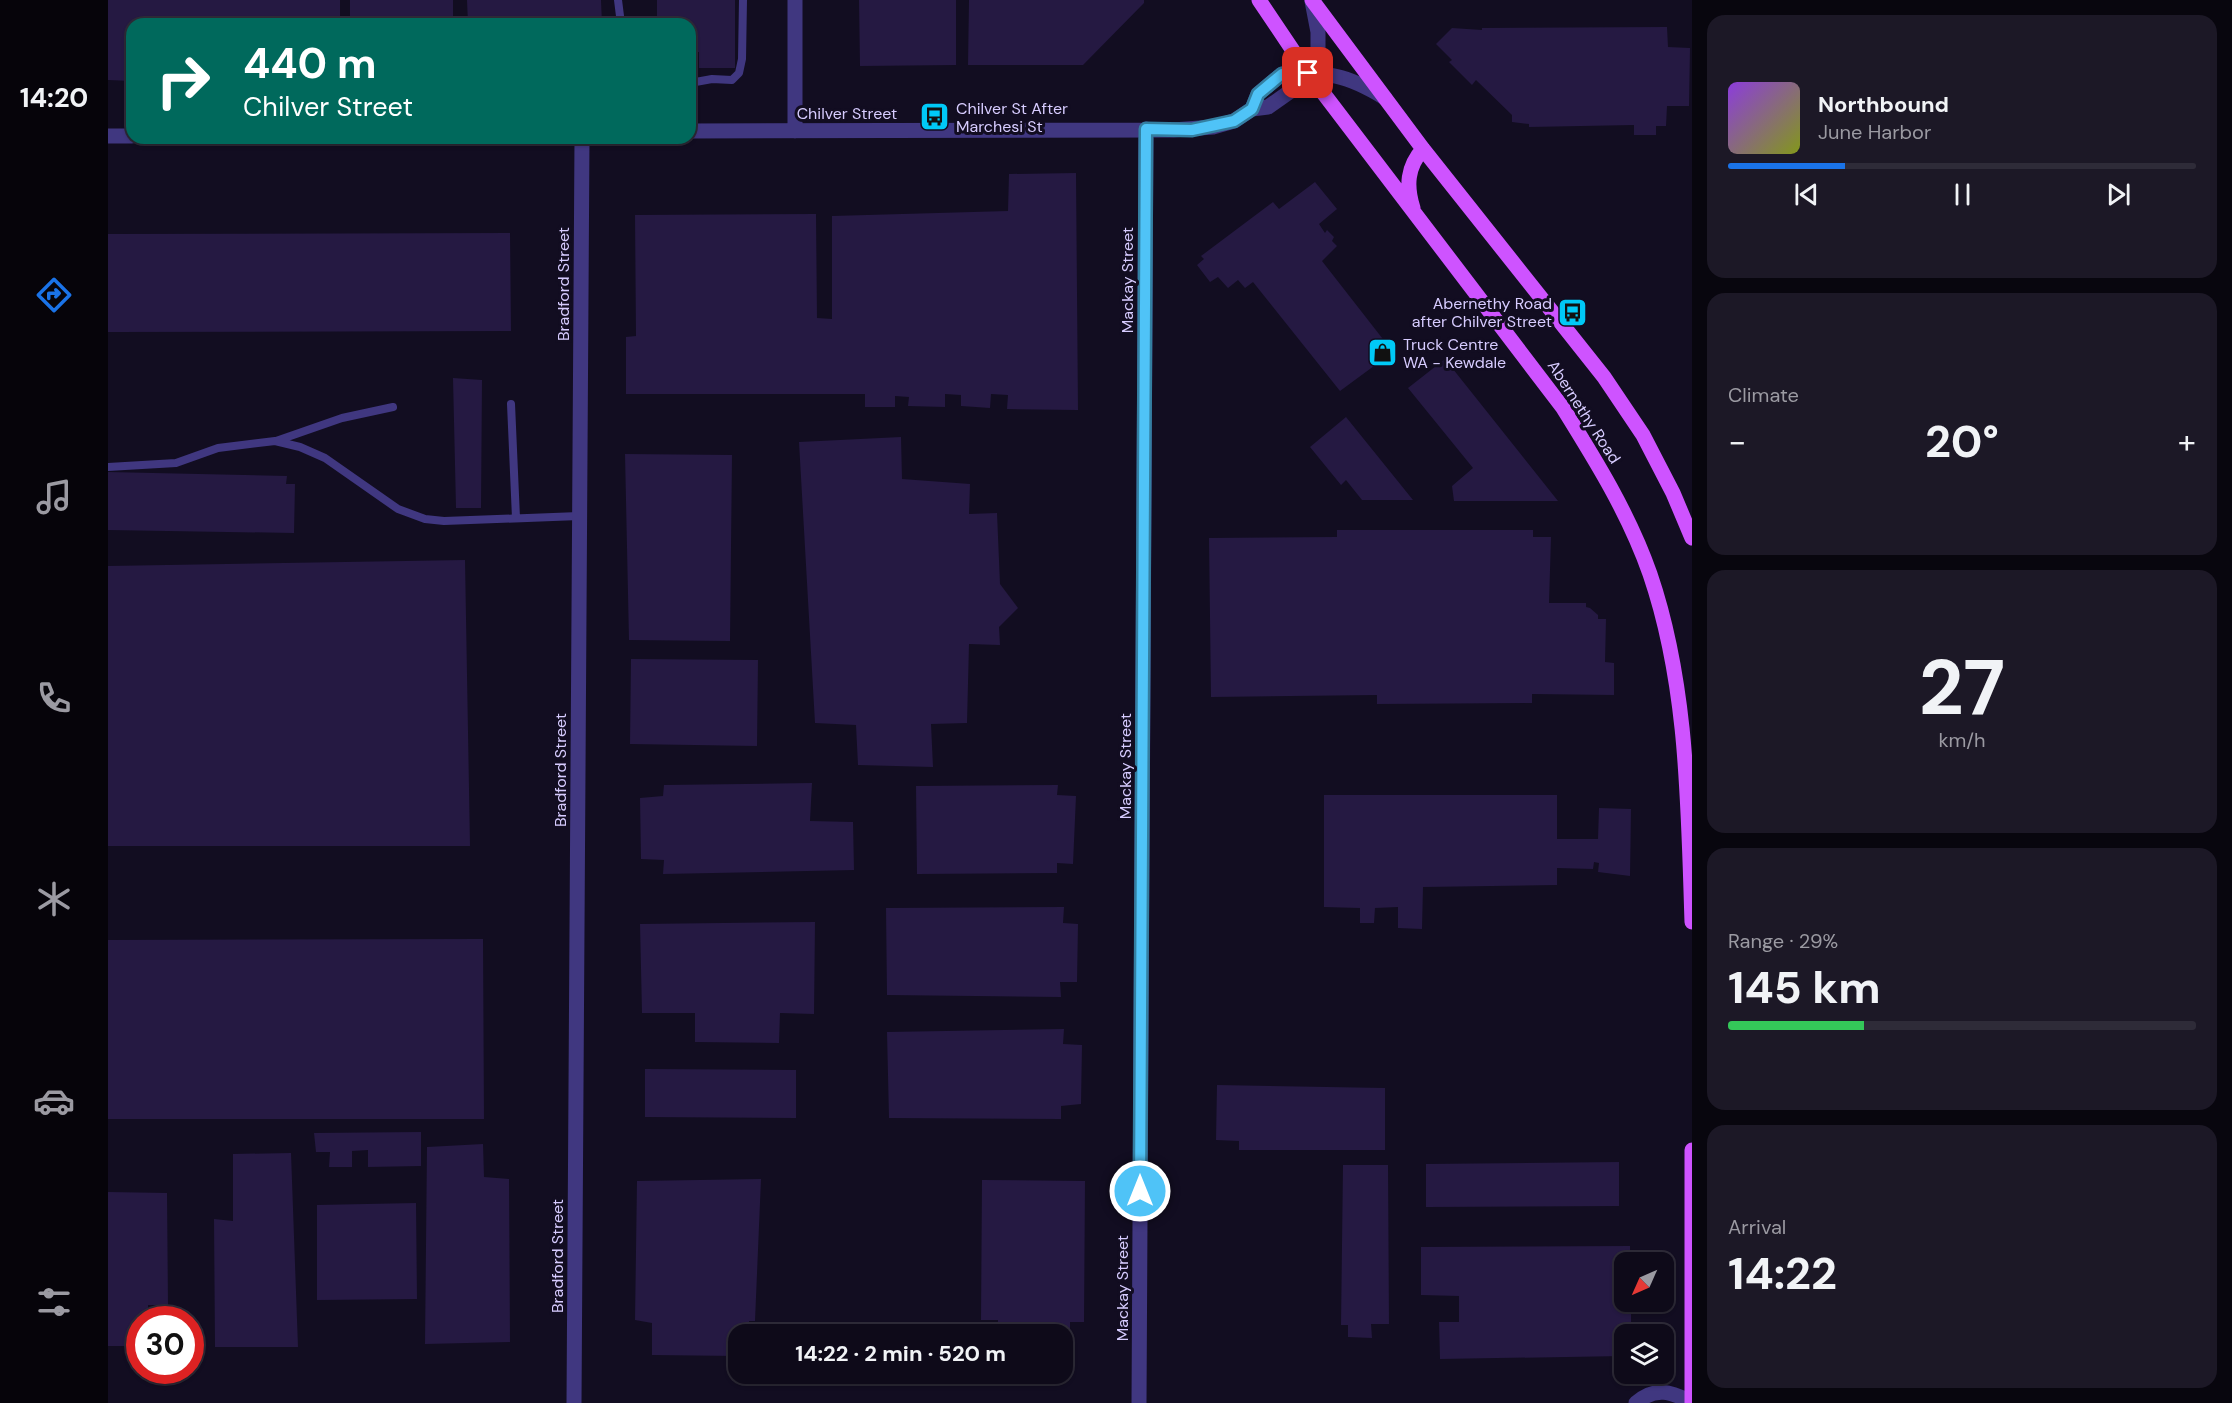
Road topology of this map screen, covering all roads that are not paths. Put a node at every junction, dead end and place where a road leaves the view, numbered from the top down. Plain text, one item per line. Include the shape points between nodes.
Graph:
1 (618, 0) edge
2 (743, 0) edge
3 (795, 0) edge
4 (1259, 0) edge
5 (1312, 0) edge
6 (620, 18) edge
7 (1308, 73) junction
8 (696, 82) edge
9 (1386, 99) junction
10 (1146, 129) junction
11 (696, 131) edge
12 (795, 131) junction
13 (108, 136) edge
14 (126, 136) edge
15 (582, 144) edge
16 (1423, 149) junction
17 (1416, 216) junction
18 (511, 404) dead end
19 (393, 407) dead end
20 (275, 441) junction
21 (108, 467) edge
22 (579, 516) junction
23 (516, 518) junction
24 (1692, 538) edge
25 (1688, 760) edge
26 (1691, 879) edge
27 (1692, 922) edge
28 (1692, 1150) edge
29 (574, 1403) edge
30 (1139, 1403) edge
31 (1636, 1403) edge
32 (1692, 1403) edge

1 - 6 lane
2 - 8 lane via 739,73 732,80
3 - 12 street
4 - 7 main road, Abernethy Road
5 - 7 street via 1318,51
5 - 9 main road, Abernethy Road
7 - 9 street, Chilver Street via 1351,79
7 - 10 street, Chilver Street via 1282,74 1258,94 1252,109 1234,121 1192,130
7 - 17 main road, Abernethy Road
9 - 16 main road, Abernethy Road
10 - 12 street, Chilver Street
10 - 30 street, Mackay Street
11 - 12 street, Chilver Street
13 - 14 street
15 - 22 street, Bradford Street
16 - 17 main road via 1410,174 1409,195
16 - 24 main road, Abernethy Road via 1611,387 1643,435 1674,493
17 - 25 main road, Abernethy Road via 1563,408 1627,518 1650,573 1667,633
18 - 23 lane
19 - 20 lane via 342,418
20 - 21 lane via 218,448 176,463
20 - 23 lane via 325,458 398,509 425,519
22 - 23 lane
22 - 29 street, Bradford Street
25 - 26 main road, Abernethy Road
26 - 27 main road, Abernethy Road
28 - 32 main road
31 - 32 street via 1646,1394 1671,1392

